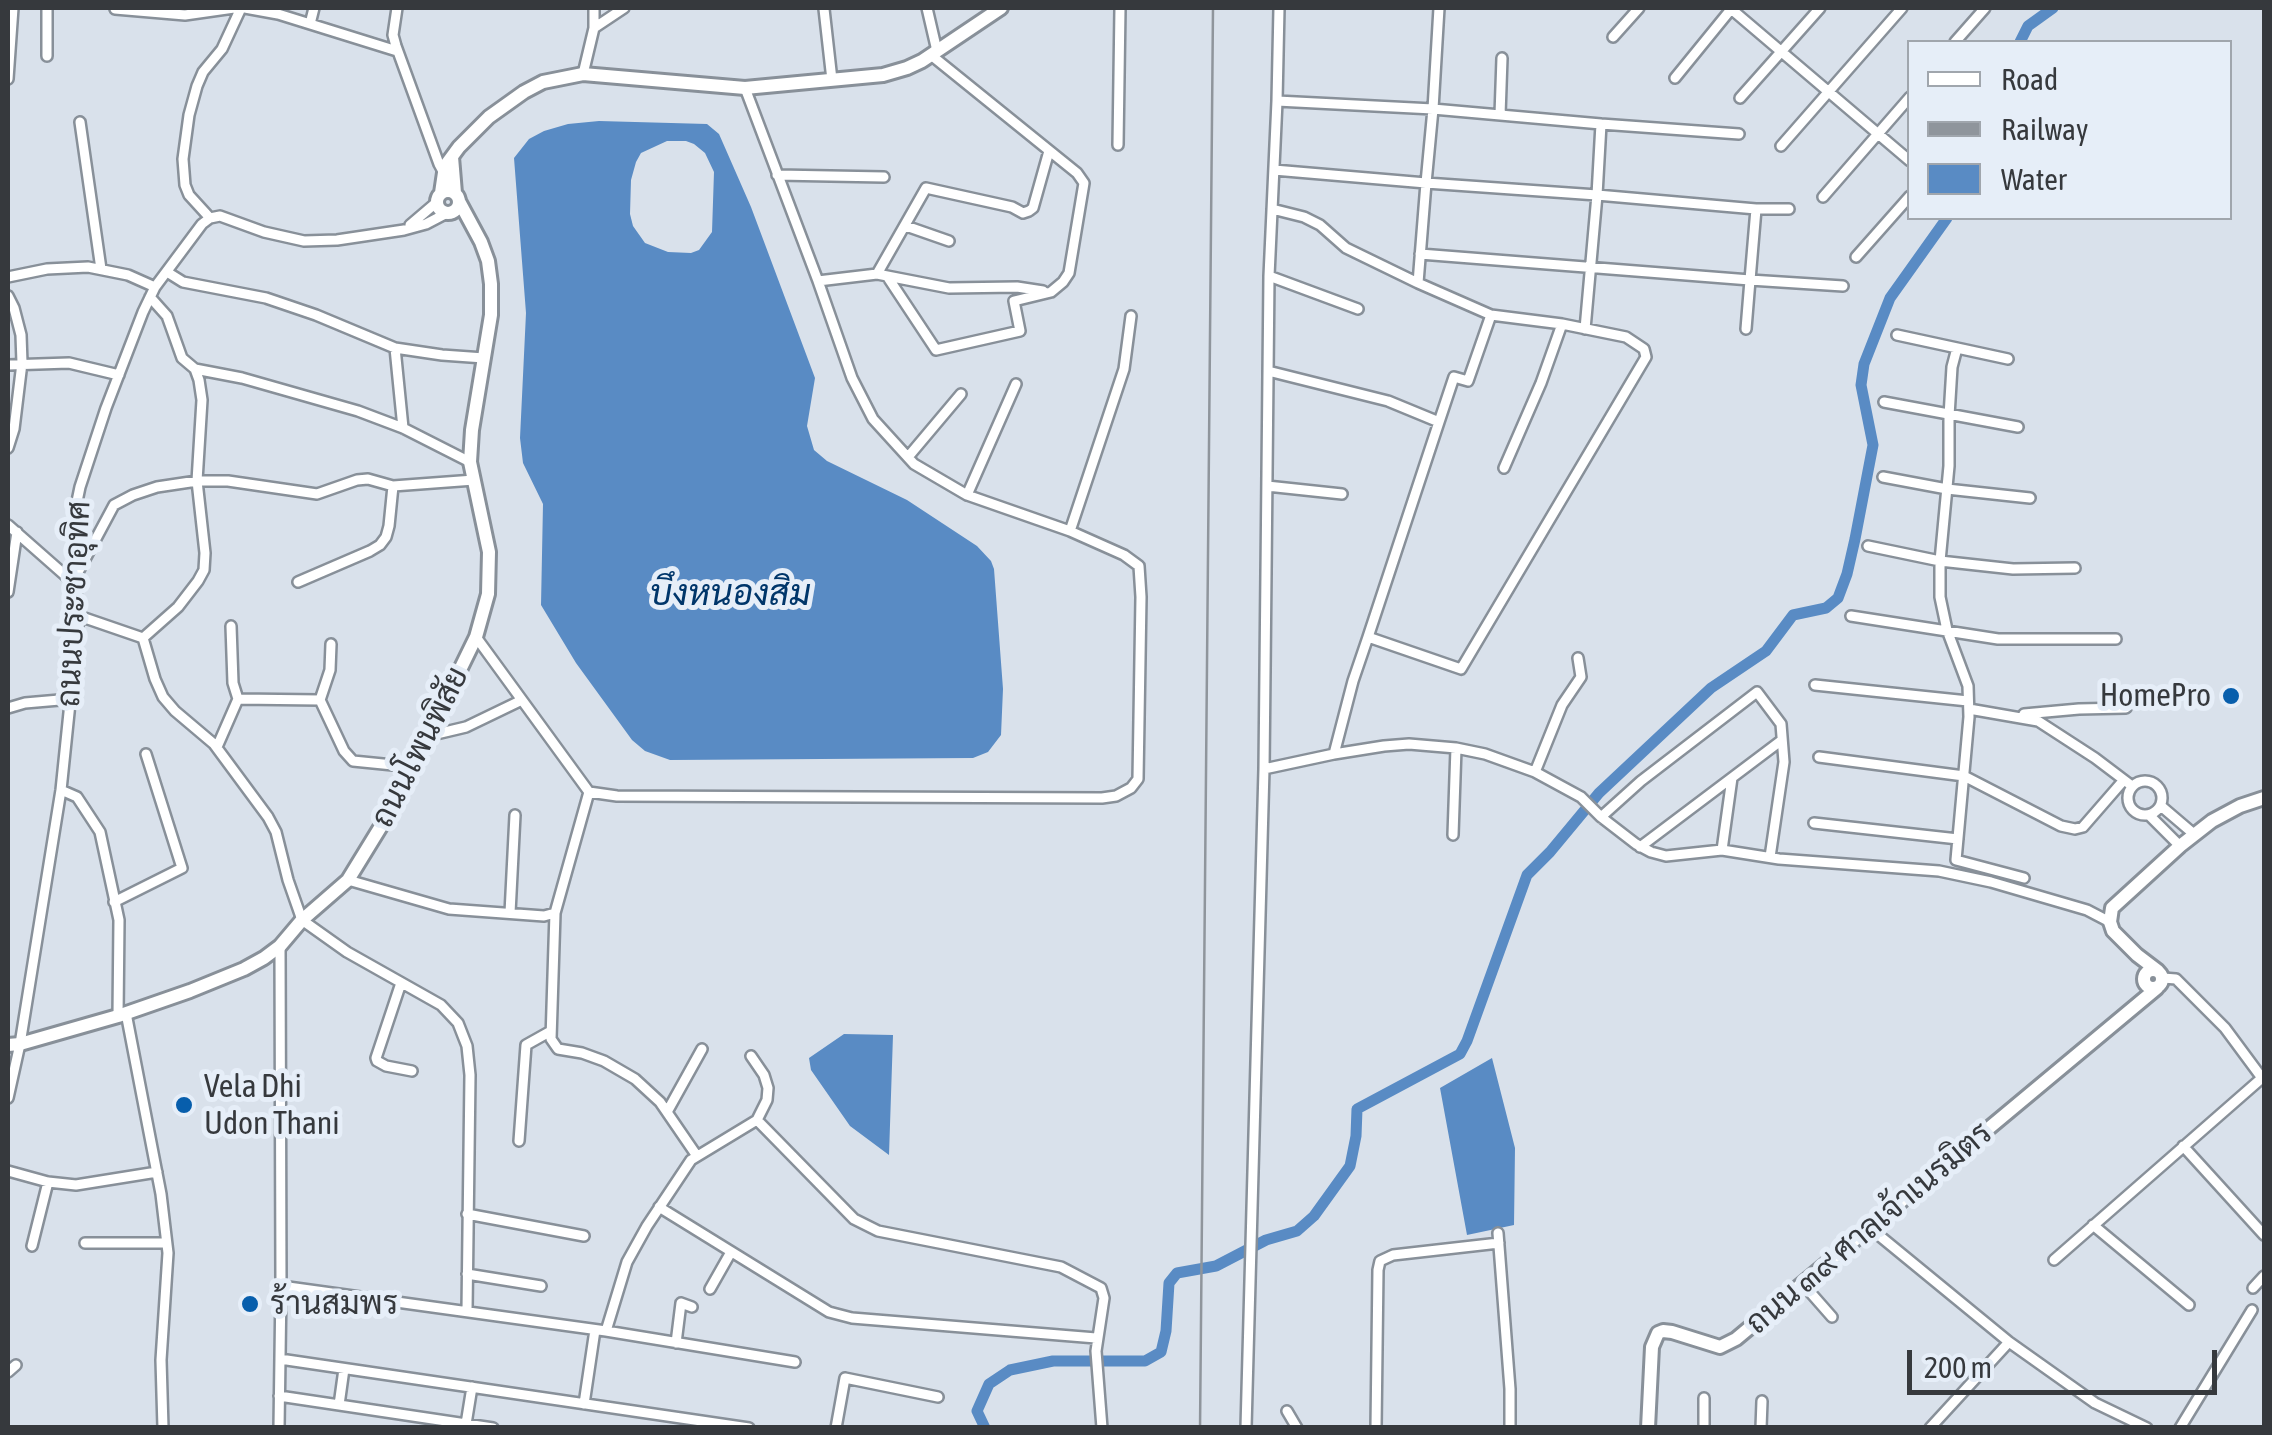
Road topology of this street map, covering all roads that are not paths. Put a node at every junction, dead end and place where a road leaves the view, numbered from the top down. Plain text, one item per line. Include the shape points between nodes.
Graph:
1 (14, 8) edge
2 (47, 8) edge
3 (240, 8) edge
4 (314, 8) edge
5 (397, 8) edge
6 (594, 8) edge
7 (624, 8) edge
8 (928, 8) edge
9 (1001, 8) edge
10 (1120, 8) edge
11 (1279, 8) edge
12 (1439, 8) edge
13 (1638, 8) edge
14 (1731, 8) edge
15 (1820, 8) edge
16 (1902, 8) edge
17 (1985, 8) edge
18 (824, 9) edge
19 (114, 10) edge
20 (198, 10) edge
21 (279, 11) edge
22 (310, 24) junction
23 (594, 28) junction
24 (1613, 37) dead end
25 (1957, 40) edge
26 (1781, 50) junction
27 (397, 51) junction
28 (934, 54) junction
29 (47, 56) dead end
30 (1502, 58) dead end
31 (583, 74) junction
32 (1675, 78) dead end
33 (8, 79) edge
34 (832, 80) junction
35 (745, 88) junction
36 (1829, 92) junction
37 (1740, 98) dead end
38 (1907, 100) edge
39 (1277, 101) junction
40 (1434, 110) junction
41 (1500, 115) junction
42 (80, 122) dead end
43 (1601, 124) junction
44 (1740, 134) dead end
45 (1878, 134) junction
46 (1118, 145) dead end
47 (1781, 146) dead end
48 (1049, 151) junction
49 (1907, 158) edge
50 (1274, 170) junction
51 (778, 175) junction
52 (884, 177) dead end
53 (1426, 183) junction
54 (1597, 195) junction
55 (448, 197) junction
56 (1822, 197) dead end
57 (1907, 199) edge
58 (1272, 208) junction
59 (1756, 208) junction
60 (1789, 210) dead end
61 (210, 218) junction
62 (906, 226) junction
63 (950, 241) dead end
64 (1420, 254) junction
65 (1856, 258) dead end
66 (1591, 267) junction
67 (102, 269) junction
68 (167, 272) junction
69 (882, 275) junction
70 (1269, 276) junction
71 (8, 277) edge
72 (1750, 280) junction
73 (818, 281) junction
74 (1418, 284) junction
75 (1843, 286) dead end
76 (153, 292) junction
77 (1050, 292) junction
78 (8, 296) edge
79 (1358, 308) dead end
80 (1491, 314) junction
81 (1130, 316) dead end
82 (1562, 324) junction
83 (1585, 329) junction
84 (1746, 329) dead end
85 (1897, 335) dead end
86 (395, 348) junction
87 (1957, 348) junction
88 (484, 358) junction
89 (2008, 359) dead end
90 (22, 363) junction
91 (8, 365) edge
92 (196, 369) junction
93 (1268, 371) junction
94 (119, 374) junction
95 (1016, 384) dead end
96 (961, 394) dead end
97 (1884, 402) dead end
98 (1949, 414) junction
99 (1439, 422) junction
100 (2018, 427) dead end
101 (403, 428) junction
102 (8, 448) edge
103 (908, 457) junction
104 (470, 462) junction
105 (1504, 468) dead end
106 (1884, 477) dead end
107 (474, 480) junction
108 (197, 481) junction
109 (393, 486) junction
110 (1266, 486) junction
111 (1947, 489) junction
112 (1342, 494) dead end
113 (967, 495) junction
114 (2030, 498) dead end
115 (8, 525) edge
116 (1070, 531) junction
117 (17, 532) junction
118 (1868, 546) dead end
119 (1940, 561) junction
120 (2074, 568) dead end
121 (75, 581) junction
122 (298, 582) dead end
123 (8, 592) edge
124 (79, 616) junction
125 (1852, 616) dead end
126 (231, 626) dead end
127 (1946, 630) junction
128 (1368, 637) junction
129 (143, 638) junction
130 (476, 638) junction
131 (2116, 639) dead end
132 (331, 644) dead end
133 (1578, 658) dead end
134 (1815, 685) dead end
135 (238, 698) junction
136 (71, 699) junction
137 (320, 700) junction
138 (522, 700) junction
139 (1968, 705) junction
140 (8, 708) edge
141 (2126, 708) dead end
142 (2011, 716) junction
143 (428, 736) junction
144 (1782, 740) junction
145 (217, 748) junction
146 (1456, 748) junction
147 (146, 754) dead end
148 (1334, 754) junction
149 (1819, 757) dead end
150 (412, 767) junction
151 (1264, 769) junction
152 (1536, 772) junction
153 (1964, 776) junction
154 (1732, 777) junction
155 (2127, 784) junction
156 (61, 790) junction
157 (589, 792) junction
158 (2264, 798) edge
159 (2161, 806) junction
160 (515, 815) dead end
161 (1599, 815) junction
162 (2149, 816) junction
163 (1814, 823) dead end
164 (1453, 835) dead end
165 (2194, 835) junction
166 (1958, 839) junction
167 (1640, 846) junction
168 (2180, 846) junction
169 (1722, 850) junction
170 (1770, 857) junction
171 (2024, 878) dead end
172 (348, 880) junction
173 (114, 902) junction
174 (510, 913) junction
175 (555, 913) junction
176 (302, 920) junction
177 (2110, 922) junction
178 (280, 946) junction
179 (2153, 979) junction
180 (401, 983) junction
181 (122, 1014) junction
182 (551, 1031) junction
183 (14, 1045) edge
184 (702, 1048) dead end
185 (751, 1056) dead end
186 (412, 1071) dead end
187 (2263, 1079) edge
188 (8, 1098) edge
189 (667, 1112) junction
190 (758, 1120) junction
191 (520, 1141) dead end
192 (2184, 1146) junction
193 (697, 1156) junction
194 (8, 1171) edge
195 (157, 1172) junction
196 (48, 1182) junction
197 (659, 1207) junction
198 (467, 1214) junction
199 (2093, 1225) junction
200 (1870, 1228) junction
201 (2264, 1234) edge
202 (584, 1236) dead end
203 (85, 1243) dead end
204 (166, 1243) junction
205 (32, 1246) dead end
206 (732, 1252) junction
207 (2054, 1260) dead end
208 (467, 1274) junction
209 (2264, 1276) edge
210 (1803, 1284) junction
211 (281, 1286) junction
212 (541, 1286) dead end
213 (710, 1288) dead end
214 (2253, 1288) dead end
215 (2189, 1305) dead end
216 (692, 1307) dead end
217 (2252, 1310) dead end
218 (467, 1311) junction
219 (1832, 1316) dead end
220 (600, 1330) junction
221 (1096, 1338) junction
222 (676, 1342) junction
223 (2009, 1342) junction
224 (280, 1359) junction
225 (795, 1362) dead end
226 (344, 1368) junction
227 (472, 1387) junction
228 (279, 1396) junction
229 (938, 1398) dead end
230 (1704, 1398) dead end
231 (1762, 1400) dead end
232 (584, 1404) junction
233 (338, 1405) junction
234 (1287, 1411) dead end
235 (466, 1424) junction
236 (163, 1428) edge
237 (279, 1428) edge
238 (493, 1428) edge
239 (749, 1428) edge
240 (836, 1428) edge
241 (1102, 1428) edge
242 (1246, 1428) edge
243 (1297, 1428) edge
244 (1376, 1428) edge
245 (1510, 1428) edge
246 (1648, 1428) edge
247 (1704, 1428) edge
248 (1761, 1428) edge
249 (1930, 1428) edge
250 (2147, 1428) edge
251 (2180, 1428) edge

1 - 33 street
2 - 29 street
3 - 20 street
3 - 21 street
3 - 61 street via 196,86 189,116 185,185
4 - 22 street
5 - 27 street
6 - 23 street
7 - 23 street
8 - 28 street
9 - 28 street
10 - 46 street
11 - 39 street
12 - 40 street
13 - 24 street
14 - 26 street
14 - 32 street
15 - 26 street
16 - 36 street
17 - 25 street
18 - 34 street
19 - 20 street
21 - 22 street
22 - 27 street
23 - 31 street
26 - 36 street
26 - 37 street
27 - 55 street
28 - 34 street via 883,75
28 - 48 street
30 - 41 street
31 - 35 street
31 - 55 street via 544,82 489,117 445,166
34 - 35 street
35 - 51 street
36 - 45 street
36 - 47 street
38 - 45 street
39 - 40 street
39 - 50 street
40 - 41 street
40 - 53 street
41 - 43 street
42 - 67 street
43 - 44 street
43 - 54 street
45 - 49 street
45 - 56 street
48 - 62 street via 1028,212 926,188
48 - 77 street via 1084,183 1069,273
50 - 53 street
50 - 58 street
51 - 52 street
51 - 73 street
53 - 54 street
53 - 64 street
54 - 59 street
54 - 66 street
55 - 61 street via 426,224 337,240 304,241
55 - 88 street, ถนนโพนพิสัย via 476,231 488,261 491,315
57 - 65 street
58 - 70 street
58 - 74 street via 1320,225 1346,248
59 - 60 street
59 - 72 street
61 - 68 street, ถนนประชาอุทิศ
62 - 63 street
62 - 69 street
64 - 66 street
64 - 74 street
66 - 72 street
66 - 83 street
67 - 71 street
67 - 76 street via 128,275
68 - 76 street, ถนนประชาอุทิศ
68 - 86 street via 183,282 266,298
69 - 73 street
69 - 77 street via 950,288
69 - 77 street via 936,350 1020,331 1014,300
70 - 79 street
70 - 93 street
72 - 75 street
72 - 84 street
73 - 103 street via 866,406
74 - 80 street
76 - 92 street via 182,358
76 - 94 street, ถนนประชาอุทิศ
78 - 90 street
80 - 82 street
80 - 99 street via 1468,380 1454,377
81 - 116 street via 1124,368
82 - 83 street
82 - 105 street
83 - 128 street via 1626,337 1646,356 1461,669
85 - 87 street
86 - 88 street
86 - 101 street
87 - 89 street
87 - 98 street
88 - 104 street, ถนนโพนพิสัย
90 - 91 street
90 - 94 street via 68,362
90 - 102 street
92 - 101 street
92 - 108 street via 202,400
93 - 99 street via 1388,401
93 - 110 street
94 - 121 street, ถนนประชาอุทิศ via 80,487
95 - 113 street
96 - 103 street
97 - 98 street
98 - 100 street
98 - 111 street
99 - 128 street
101 - 104 street
103 - 113 street
104 - 107 street, ถนนโพนพิสัย
106 - 111 street
107 - 109 street
107 - 130 street, ถนนโพนพิสัย via 489,552 488,594
108 - 109 street via 317,494 357,480
108 - 121 street via 157,487 114,505
108 - 129 street via 204,570
109 - 122 street via 390,526 380,545
110 - 112 street
110 - 151 street
111 - 114 street
111 - 119 street
113 - 116 street
115 - 117 street
116 - 157 street via 1139,566 1138,779 1116,796
117 - 121 street
117 - 123 street
118 - 119 street
119 - 120 street
119 - 127 street
121 - 124 street, ถนนประชาอุทิศ
124 - 129 street
124 - 136 street, ถนนประชาอุทิศ
125 - 127 street
126 - 135 street
127 - 131 street via 1998,639
127 - 139 street via 1968,686
128 - 148 street
129 - 145 street via 163,697
130 - 138 street
130 - 143 street, ถนนโพนพิสัย
132 - 137 street
133 - 152 street via 1581,677 1562,705
134 - 139 street
135 - 137 street
135 - 145 street
136 - 140 street
136 - 156 street, ถนนประชาอุทิศ
137 - 150 street via 354,761
138 - 143 street via 466,727
138 - 157 street
139 - 142 street
139 - 153 street
141 - 142 street
142 - 155 street via 2052,729
143 - 150 street, ถนนโพนพิสัย
144 - 154 street
144 - 161 street via 1781,724 1758,692
144 - 170 street
145 - 176 street via 276,832
146 - 148 street via 1409,744
146 - 152 street
146 - 164 street
147 - 173 street via 182,868
148 - 151 street
149 - 153 street
150 - 172 street, ถนนโพนพิสัย
151 - 242 street
152 - 161 street
153 - 155 street via 2074,829
153 - 166 street
154 - 167 street
154 - 169 street
155 - 159 street via 2155,784
155 - 162 street via 2130,807
156 - 173 street via 78,798 100,832
156 - 183 street, ถนนประชาอุทิศ
157 - 175 street
158 - 165 street
159 - 162 street
159 - 165 street
160 - 174 street
161 - 167 street
162 - 168 street
163 - 166 street
165 - 168 street
166 - 171 street via 1956,860
167 - 169 street via 1666,856
168 - 177 street via 2112,908
169 - 170 street
170 - 177 street via 1939,871
172 - 174 street via 450,909
172 - 176 street, ถนนโพนพิสัย
173 - 181 street
174 - 175 street
175 - 182 street
176 - 178 street, ถนนโพนพิสัย
176 - 180 street
177 - 179 street
178 - 181 street, ถนนโพนพิสัย via 244,970
178 - 211 street
179 - 187 street via 2176,979
179 - 200 street, ถนน ๓๙ ศาลเจ้าเนรมิตร via 2140,1004
180 - 186 street via 376,1058
180 - 198 street via 441,1005 467,1046
181 - 183 street, ถนนโพนพิสัย
181 - 195 street
182 - 189 street via 558,1050 604,1061
182 - 191 street via 526,1044
183 - 188 street, ถนนประชาอุทิศ
184 - 189 street
185 - 190 street via 768,1088
187 - 192 street
189 - 193 street
190 - 193 street
190 - 221 street via 854,1219 878,1230 1061,1267 1101,1288
192 - 199 street
192 - 201 street
193 - 197 street
194 - 196 street
195 - 196 street via 76,1185
195 - 204 street
196 - 205 street
197 - 206 street
197 - 220 street via 627,1262
198 - 202 street
198 - 208 street
199 - 207 street
199 - 215 street
200 - 210 street, ถนน ๓๙ ศาลเจ้าเนรมิตร
200 - 223 street
203 - 204 street
204 - 236 street
206 - 213 street
206 - 221 street via 828,1312 852,1318
208 - 212 street
208 - 218 street
209 - 214 street
210 - 219 street
210 - 246 street, ถนน ๓๙ ศาลเจ้าเนรมิตร via 1720,1346 1658,1334
211 - 218 street
211 - 224 street
216 - 222 street via 681,1303
217 - 251 street
218 - 220 street
220 - 222 street
220 - 232 street
221 - 241 street
222 - 225 street
223 - 249 street
223 - 250 street via 2095,1403
224 - 226 street
224 - 228 street
226 - 227 street
226 - 233 street
227 - 232 street
227 - 235 street
228 - 233 street
228 - 237 street
229 - 240 street via 845,1378
230 - 247 street
231 - 248 street
232 - 239 street
233 - 235 street
234 - 243 street
235 - 238 street
244 - 245 street via 1380,1261 1498,1238

